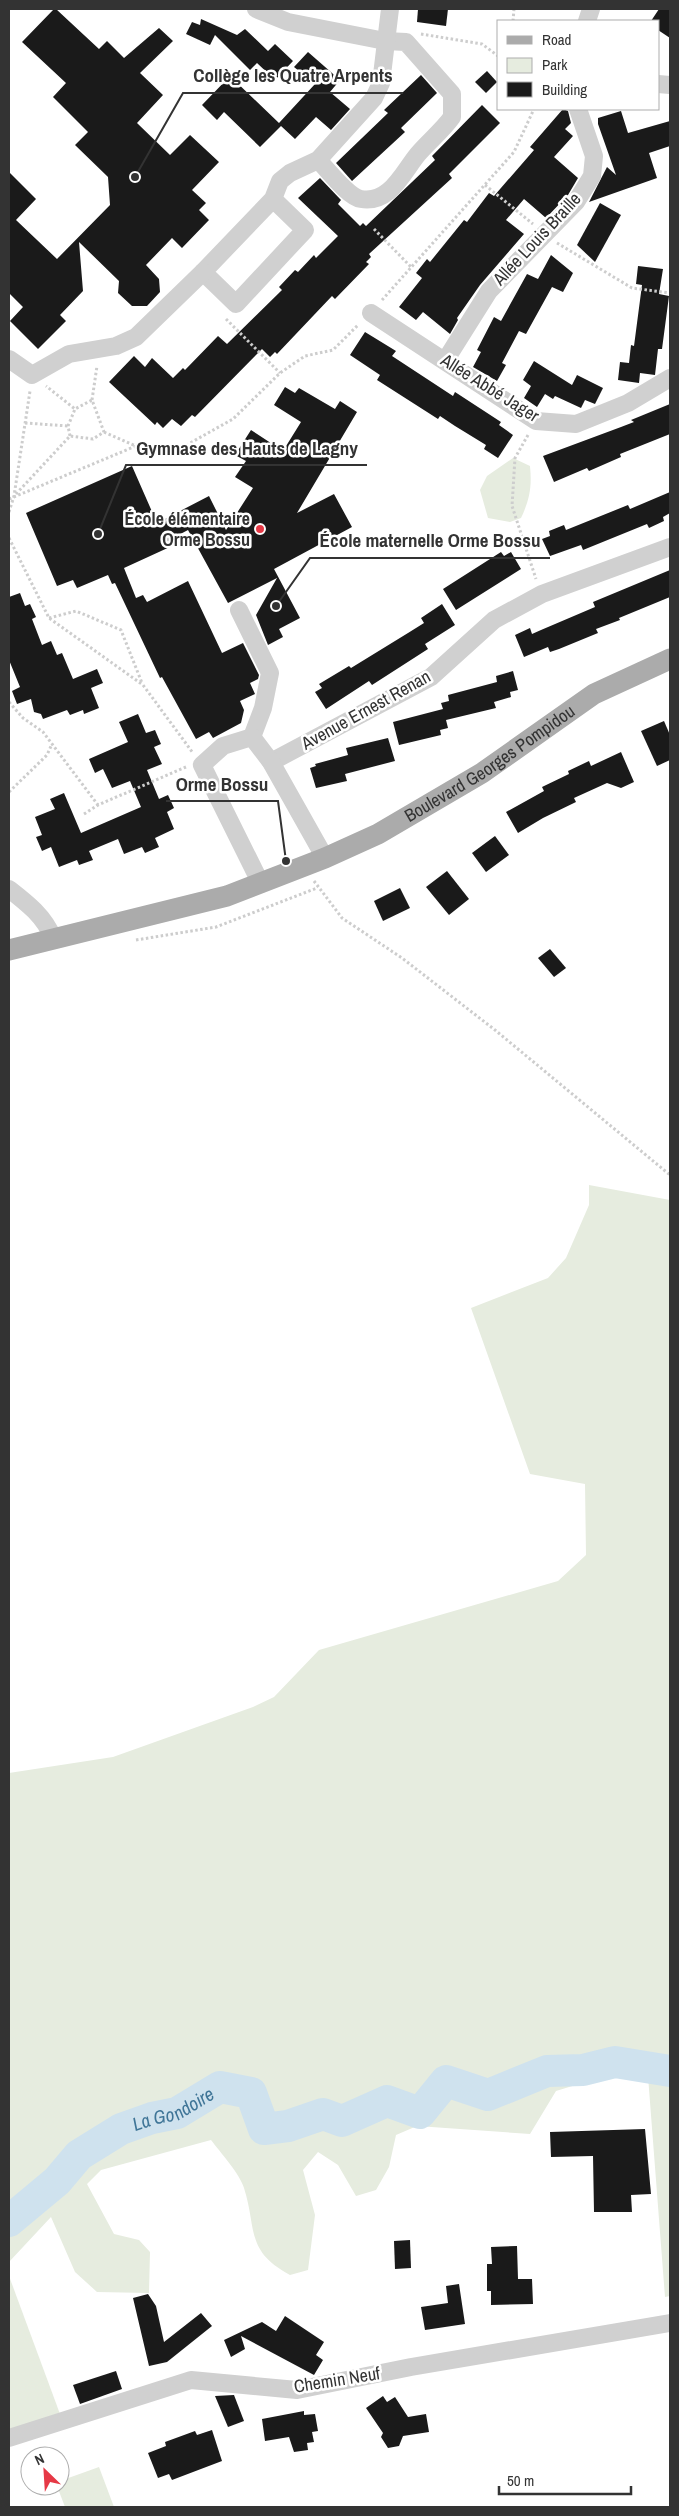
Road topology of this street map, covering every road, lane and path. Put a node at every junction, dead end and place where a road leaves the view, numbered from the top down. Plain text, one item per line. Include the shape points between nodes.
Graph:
1 (256, 9) edge
2 (390, 9) edge
3 (385, 42) junction
4 (406, 42) junction
5 (497, 55) edge
6 (534, 110) edge
7 (578, 110) edge
8 (318, 160) junction
9 (485, 185) junction
10 (273, 199) junction
11 (374, 229) dead end
12 (545, 234) junction
13 (411, 267) junction
14 (203, 272) junction
15 (670, 293) edge
16 (371, 313) junction
17 (224, 317) dead end
18 (99, 348) junction
19 (9, 359) edge
20 (445, 361) junction
21 (280, 373) junction
22 (32, 375) junction
23 (670, 378) edge
24 (92, 400) junction
25 (75, 409) junction
26 (536, 421) junction
27 (25, 423) junction
28 (68, 426) junction
29 (104, 432) junction
30 (70, 436) junction
31 (136, 446) junction
32 (14, 496) junction
33 (9, 499) edge
34 (9, 512) edge
35 (9, 538) edge
36 (670, 547) edge
37 (542, 594) junction
38 (239, 610) dead end
39 (49, 618) junction
40 (670, 659) edge
41 (143, 685) junction
42 (9, 702) edge
43 (252, 737) junction
44 (52, 744) junction
45 (271, 762) junction
46 (202, 765) junction
47 (9, 792) edge
48 (98, 805) junction
49 (84, 814) dead end
50 (316, 862) junction
51 (261, 884) junction
52 (317, 888) dead end
53 (9, 889) edge
54 (53, 938) junction
55 (9, 950) edge
56 (670, 1175) edge
57 (670, 2323) edge
58 (9, 2438) edge

1 - 3 street via 288,22
2 - 3 street
3 - 4 street
3 - 8 street via 381,83 374,98
4 - 5 path via 418,33 482,44
4 - 8 street via 452,94 452,117 444,128 418,154 395,186 375,198 360,199 350,194
6 - 9 path via 514,152
7 - 12 street, Allée Louis Braille via 594,156 592,176 576,202
8 - 10 street via 280,181
9 - 12 path
9 - 13 path
10 - 14 street
10 - 14 street via 305,230 236,304
11 - 13 path
12 - 15 path via 567,251 632,288
12 - 20 street, Allée Louis Braille via 489,291
13 - 16 path
14 - 18 street via 136,337 116,346
16 - 20 street, Allée Abbé Jager
16 - 21 path via 333,350 305,356
17 - 21 path
18 - 22 street via 69,354
18 - 24 path
19 - 22 street
20 - 26 street, Allée Abbé Jager
21 - 31 path via 233,419 174,452
22 - 25 path
22 - 27 path
23 - 26 street, Allée Abbé Jager via 628,403 576,424
24 - 25 path
24 - 29 path
25 - 28 path
26 - 37 path via 515,458 512,506 525,552
27 - 28 path
27 - 32 path
28 - 30 path
29 - 30 path via 93,439
29 - 31 path
30 - 32 path
31 - 32 path
32 - 33 path
32 - 34 path
35 - 39 path
36 - 37 street, Avenue Ernest Renan
37 - 45 street, Avenue Ernest Renan via 494,620 431,677
38 - 43 street via 270,673 263,708
39 - 41 path
39 - 41 path via 76,610 121,630
40 - 50 main road, Boulevard Georges Pompidou via 594,694 482,773 378,834
41 - 46 path
42 - 44 path
43 - 45 street
43 - 46 street via 223,746
44 - 47 path
44 - 48 path
45 - 50 street
46 - 48 path via 191,765
46 - 51 street
48 - 49 path
50 - 51 main road, Boulevard Georges Pompidou
51 - 54 main road, Boulevard Georges Pompidou via 197,904
52 - 56 path via 352,927 402,958
53 - 54 street via 38,914
54 - 55 main road, Boulevard Georges Pompidou
57 - 58 street, Chemin Neuf via 297,2390 190,2380

